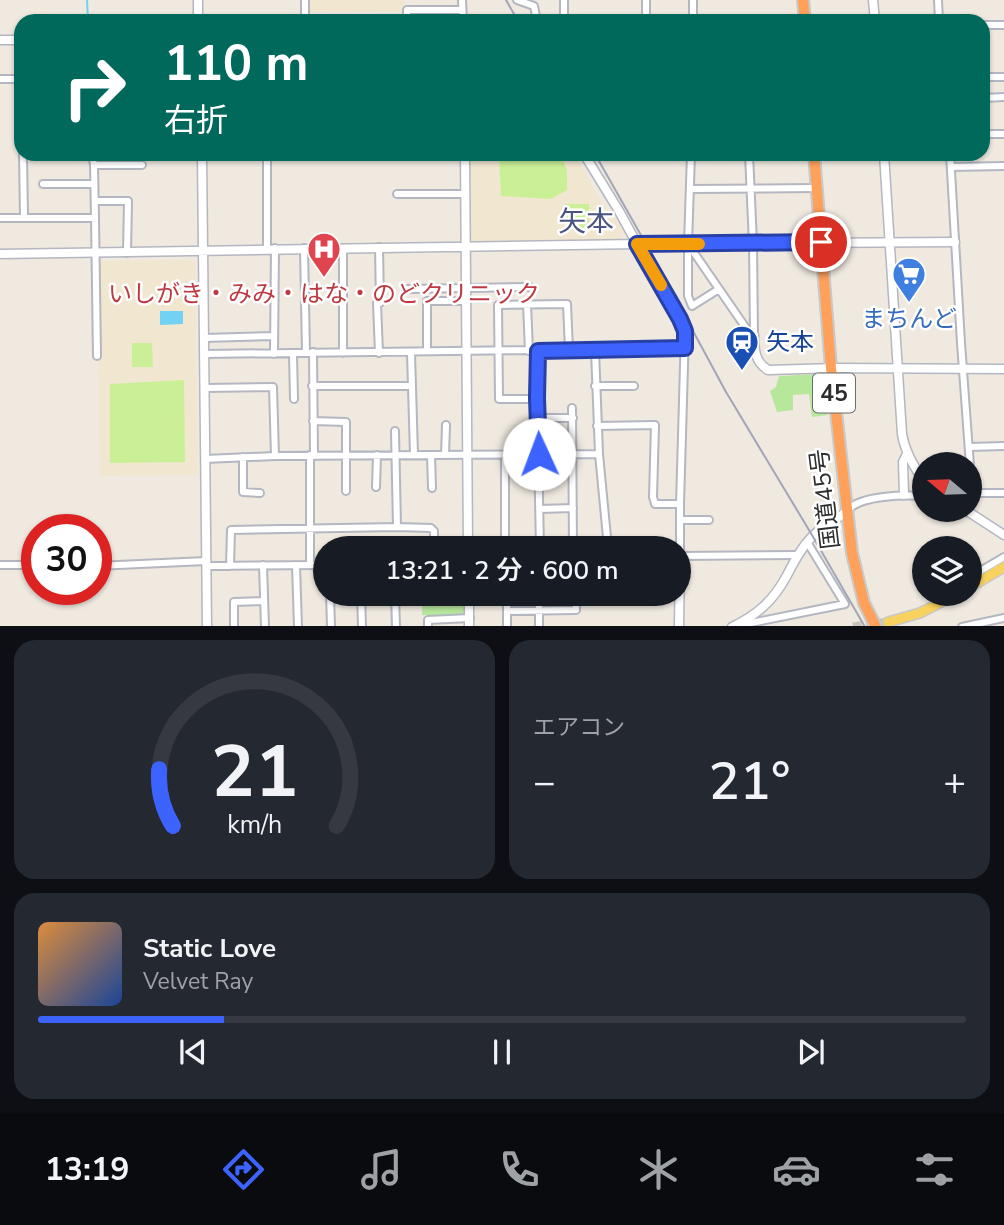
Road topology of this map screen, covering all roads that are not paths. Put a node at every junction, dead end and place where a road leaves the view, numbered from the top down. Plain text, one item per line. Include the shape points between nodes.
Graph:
1 (406, 0) edge
2 (462, 0) edge
3 (517, 0) edge
4 (407, 10) junction
5 (462, 10) junction
6 (407, 14) edge
7 (462, 14) edge
8 (536, 14) edge
9 (23, 161) edge
10 (93, 161) edge
11 (202, 161) edge
12 (267, 161) edge
13 (465, 161) edge
14 (588, 161) edge
15 (691, 161) edge
16 (749, 161) edge
17 (815, 161) edge
18 (884, 161) edge
19 (951, 161) edge
20 (94, 165) junction
21 (142, 165) dead end
22 (1004, 166) edge
23 (951, 167) junction
24 (43, 184) dead end
25 (94, 184) junction
26 (690, 188) junction
27 (750, 188) junction
28 (817, 188) junction
29 (397, 194) dead end
30 (466, 194) junction
31 (95, 201) junction
32 (0, 218) edge
33 (24, 218) junction
34 (95, 218) junction
35 (821, 242) junction
36 (955, 242) junction
37 (890, 243) junction
38 (637, 244) junction
39 (688, 244) junction
40 (753, 244) junction
41 (379, 247) junction
42 (466, 247) junction
43 (303, 248) junction
44 (343, 248) junction
45 (271, 249) junction
46 (204, 251) junction
47 (96, 253) junction
48 (127, 253) junction
49 (0, 254) edge
50 (530, 287) dead end
51 (465, 288) junction
52 (408, 289) dead end
53 (719, 289) junction
54 (465, 301) junction
55 (527, 304) junction
56 (754, 335) junction
57 (274, 336) junction
58 (204, 338) junction
59 (685, 348) junction
60 (498, 349) junction
61 (466, 350) junction
62 (569, 350) junction
63 (595, 350) junction
64 (427, 351) junction
65 (529, 351) junction
66 (538, 351) junction
67 (310, 352) junction
68 (343, 353) junction
69 (379, 353) junction
70 (411, 353) junction
71 (205, 354) junction
72 (274, 354) junction
73 (293, 354) junction
74 (97, 356) dead end
75 (831, 368) junction
76 (898, 368) junction
77 (963, 369) junction
78 (1004, 369) edge
79 (312, 386) junction
80 (411, 386) junction
81 (595, 386) junction
82 (634, 386) dead end
83 (205, 388) junction
84 (537, 398) junction
85 (294, 400) dead end
86 (572, 408) dead end
87 (537, 418) junction
88 (573, 418) junction
89 (313, 421) junction
90 (446, 425) dead end
91 (597, 426) junction
92 (395, 431) dead end
93 (1004, 446) edge
94 (969, 447) junction
95 (969, 452) edge
96 (539, 454) junction
97 (573, 454) junction
98 (599, 454) junction
99 (906, 454) junction
100 (312, 455) junction
101 (395, 455) junction
102 (414, 455) junction
103 (431, 455) junction
104 (445, 455) junction
105 (467, 455) junction
106 (505, 455) junction
107 (275, 456) junction
108 (345, 456) junction
109 (377, 456) junction
110 (243, 457) junction
111 (205, 459) junction
112 (912, 464) edge
113 (376, 487) dead end
114 (432, 488) dead end
115 (346, 491) dead end
116 (260, 493) dead end
117 (982, 493) edge
118 (1004, 493) edge
119 (904, 495) junction
120 (912, 495) edge
121 (680, 504) junction
122 (573, 508) junction
123 (539, 509) junction
124 (848, 510) junction
125 (680, 520) junction
126 (709, 520) dead end
127 (982, 520) edge
128 (397, 527) junction
129 (311, 528) junction
130 (1004, 534) edge
131 (434, 536) edge
132 (468, 536) edge
133 (506, 536) edge
134 (540, 536) edge
135 (573, 536) edge
136 (607, 536) edge
137 (680, 536) edge
138 (807, 542) junction
139 (797, 555) junction
140 (691, 556) edge
141 (1004, 557) edge
142 (206, 563) junction
143 (0, 565) edge
144 (21, 565) edge
145 (263, 565) junction
146 (296, 565) junction
147 (310, 565) joint
148 (112, 566) edge
149 (230, 566) junction
150 (1004, 567) edge
151 (982, 570) edge
152 (982, 580) edge
153 (264, 601) junction
154 (330, 606) edge
155 (361, 606) edge
156 (395, 606) edge
157 (507, 606) edge
158 (539, 606) edge
159 (576, 606) edge
160 (679, 606) edge
161 (934, 606) edge
162 (507, 611) junction
163 (539, 611) junction
164 (1004, 618) edge
165 (470, 622) edge
166 (888, 622) dead end
167 (207, 626) edge
168 (234, 626) edge
169 (265, 626) edge
170 (298, 626) edge
171 (331, 626) edge
172 (362, 626) edge
173 (396, 626) edge
174 (428, 626) edge
175 (507, 626) edge
176 (539, 626) edge
177 (679, 626) edge
178 (732, 626) edge
179 (876, 626) edge
180 (962, 626) edge

1 - 4 street
2 - 5 street
3 - 8 street via 534,6
4 - 5 street
4 - 6 street
5 - 7 street
9 - 33 street
10 - 20 street
11 - 46 street
12 - 45 street
13 - 30 street
14 - 38 street
15 - 26 street
16 - 27 street
17 - 28 highway, 国道45号 / 45
18 - 37 street
19 - 23 street
20 - 21 street
20 - 25 street
22 - 23 street
23 - 36 street
24 - 25 street
25 - 31 street
26 - 27 street
26 - 39 street
27 - 28 street
27 - 40 street
28 - 35 highway, 国道45号 / 45
29 - 30 street
30 - 42 street
31 - 34 street
31 - 48 street via 128,201
32 - 33 street
33 - 34 street
34 - 47 street
35 - 37 street
35 - 40 street
35 - 75 highway, 国道45号 / 45
36 - 37 street
36 - 77 street
37 - 76 street
38 - 39 street
38 - 42 street
38 - 59 street via 680,319
39 - 40 street
39 - 53 street
39 - 53 street via 692,306
40 - 56 street
41 - 42 street
41 - 44 street
41 - 69 street
42 - 51 street
43 - 44 street
43 - 45 street
43 - 67 street
44 - 68 street
45 - 46 street
45 - 57 street
46 - 48 street
46 - 58 street
47 - 48 street
47 - 49 street
47 - 74 street
50 - 51 street
51 - 52 street
51 - 54 street
53 - 56 street
54 - 61 street
54 - 64 street via 427,301
55 - 60 street via 498,305
55 - 62 street via 567,304
55 - 65 street
56 - 75 street via 757,359 765,369
57 - 58 street
57 - 72 street
58 - 71 street
59 - 63 street
59 - 121 street
60 - 61 street
60 - 65 street
60 - 84 street via 499,399
61 - 64 street
61 - 105 street
62 - 63 street
62 - 66 street
63 - 81 street
64 - 70 street
65 - 66 street
66 - 84 street
67 - 68 street
67 - 73 street
67 - 79 street
68 - 69 street
69 - 70 street
70 - 80 street
71 - 72 street
71 - 83 street
72 - 73 street
73 - 85 street
75 - 76 street
75 - 124 highway, 国道45号 / 45
76 - 77 street
76 - 99 street
77 - 78 street
77 - 94 street
79 - 80 street
79 - 89 street
80 - 102 street
81 - 82 street
81 - 91 street
83 - 107 street via 273,387
83 - 111 street
84 - 87 street
86 - 88 street
87 - 88 street
87 - 96 street
88 - 97 street
89 - 100 street
89 - 108 street via 346,422
90 - 104 street
91 - 98 street
91 - 121 street via 655,425 655,504
92 - 101 street
93 - 94 street
94 - 95 street
96 - 97 street
96 - 106 street
96 - 123 street
97 - 98 street
97 - 122 street
98 - 136 street
99 - 112 street
99 - 119 street
100 - 107 street
100 - 108 street
100 - 129 street
101 - 102 street
101 - 109 street
101 - 128 street
102 - 103 street
103 - 104 street
103 - 114 street
104 - 105 street
105 - 106 street
105 - 132 street
106 - 133 street
107 - 110 street
108 - 109 street
108 - 115 street
109 - 113 street
110 - 111 street
110 - 116 street via 243,492
111 - 142 street
117 - 118 street
119 - 120 street
119 - 124 street via 853,504
121 - 125 street
122 - 123 street
122 - 135 street
123 - 134 street
124 - 138 street
124 - 179 highway, 国道45号 / 45 via 859,589
125 - 126 street
125 - 137 street
127 - 130 street
128 - 129 street
128 - 131 street via 431,528
129 - 147 street
129 - 149 street via 230,530
138 - 139 street
138 - 178 street via 845,604
139 - 140 street
139 - 178 street via 775,596 763,609
141 - 151 street
142 - 148 street
142 - 149 street
142 - 167 street
143 - 144 street
145 - 146 street
145 - 149 street
145 - 153 street
146 - 147 street
146 - 170 street
150 - 152 main road
153 - 168 street via 234,602
153 - 169 street
154 - 171 street
155 - 172 street
156 - 173 street
157 - 162 street
158 - 163 street
159 - 163 street via 576,610
160 - 177 street
161 - 166 main road
162 - 163 street
162 - 175 street
163 - 176 street
164 - 180 street
165 - 174 street via 428,620

